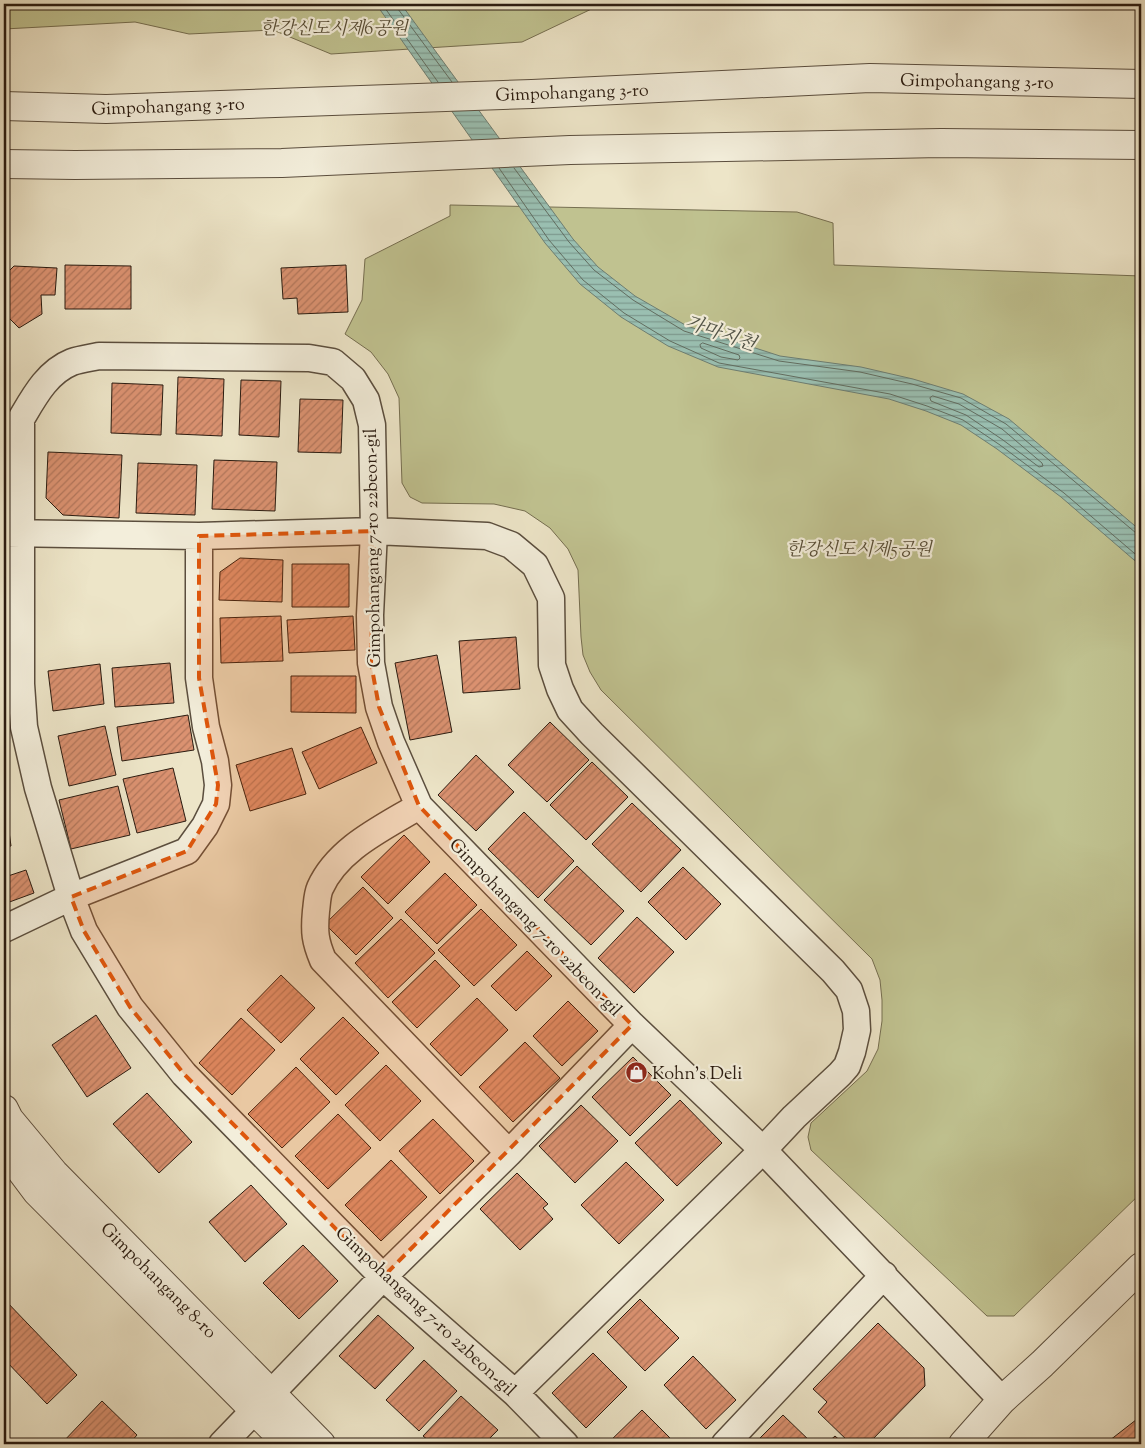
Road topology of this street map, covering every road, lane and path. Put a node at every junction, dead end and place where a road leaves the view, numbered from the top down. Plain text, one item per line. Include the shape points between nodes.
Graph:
1 (1141, 84) edge
2 (4, 106) edge
3 (1141, 145) edge
4 (4, 164) edge
5 (75, 165) junction
6 (4, 177) edge
7 (374, 531) junction
8 (13, 534) edge
9 (199, 536) junction
10 (419, 806) junction
11 (71, 897) junction
12 (4, 929) edge
13 (632, 1025) junction
14 (4, 1110) edge
15 (4, 1148) edge
16 (764, 1150) junction
17 (509, 1153) junction
18 (1141, 1267) edge
19 (884, 1275) junction
20 (384, 1277) junction
21 (516, 1393) junction
22 (1002, 1400) junction
23 (263, 1402) junction
24 (222, 1444) edge
25 (288, 1444) edge
26 (321, 1444) edge
27 (565, 1444) edge
28 (725, 1444) edge
29 (963, 1444) edge

1 - 2 street, Gimpohangang 3-ro via 870,78 106,109
3 - 5 street via 941,143 570,150 282,163
4 - 5 street
5 - 6 street
7 - 8 street, Gimpohangang 7-ro 22beon-gil via 372,425 366,400 352,379 333,362 309,358 99,356 72,363 52,375 21,419
7 - 9 street
7 - 10 street, Gimpohangang 7-ro 22beon-gil via 371,663 379,707
7 - 16 street via 487,536 511,545 536,565 551,598 552,664 570,710 849,990 856,1011 857,1030 847,1066
8 - 9 street
8 - 11 street, Gimpohangang 7-ro 22beon-gil via 24,727 38,788
9 - 11 street via 200,678 218,784 216,804 187,851
10 - 13 street, Gimpohangang 7-ro 22beon-gil
10 - 17 street via 351,849 338,861 320,889 316,942 323,960
11 - 12 street
11 - 20 street, Gimpohangang 7-ro 22beon-gil via 84,931 130,1007 184,1074
13 - 16 street, Gimpohangang 7-ro 22beon-gil
13 - 17 street
14 - 23 street, Gimpohangang 8-ro via 54,1173
15 - 23 street, Gimpohangang 8-ro via 38,1192
16 - 19 street, Gimpohangang 7-ro 22beon-gil
16 - 21 street
17 - 20 street
18 - 22 street
19 - 22 street, Gimpohangang 7-ro 22beon-gil
19 - 28 street
20 - 21 street, Gimpohangang 7-ro 22beon-gil
20 - 23 street
21 - 27 street, Gimpohangang 7-ro 22beon-gil
22 - 29 street
23 - 24 street
23 - 25 street, Gimpohangang 8-ro
23 - 26 street, Gimpohangang 8-ro

